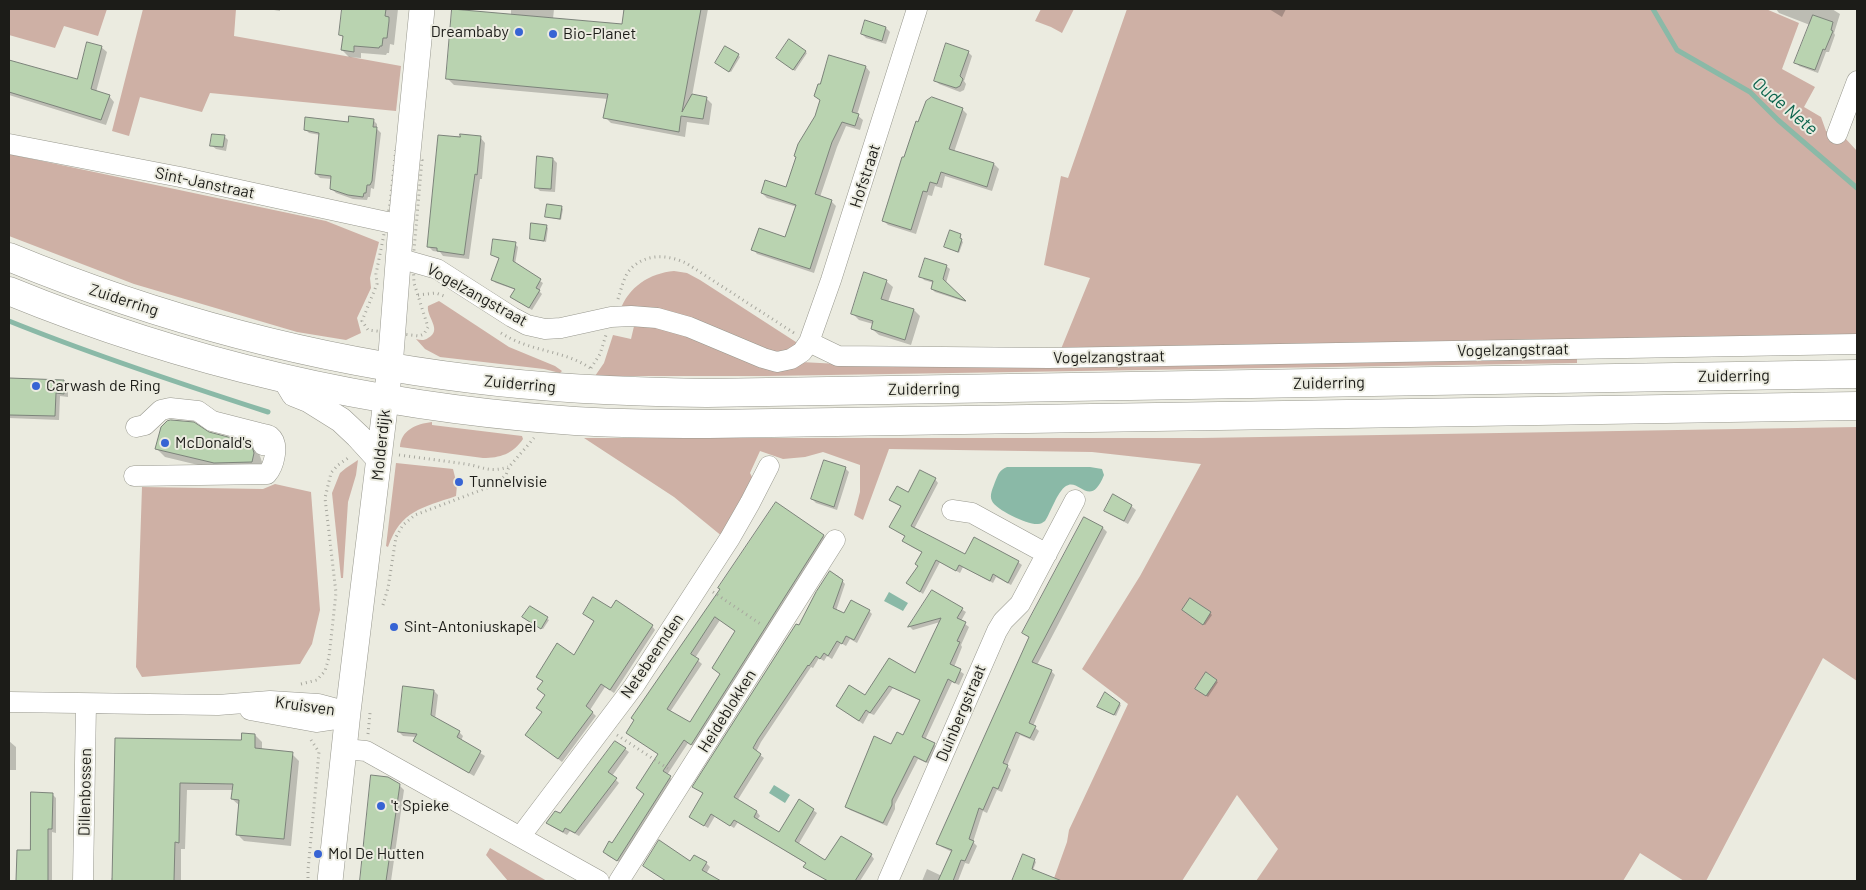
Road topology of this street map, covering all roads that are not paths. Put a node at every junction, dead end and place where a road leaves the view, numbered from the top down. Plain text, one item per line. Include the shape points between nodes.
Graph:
1 (422, 9) edge
2 (918, 9) edge
3 (1857, 81) edge
4 (1837, 134) dead end
5 (9, 144) edge
6 (401, 224) junction
7 (9, 257) edge
8 (398, 258) junction
9 (9, 292) edge
10 (809, 342) junction
11 (1857, 344) edge
12 (390, 367) junction
13 (1857, 374) edge
14 (285, 379) junction
15 (386, 399) junction
16 (1857, 406) edge
17 (136, 427) dead end
18 (389, 457) junction
19 (769, 466) dead end
20 (134, 476) dead end
21 (1075, 500) dead end
22 (952, 510) dead end
23 (835, 540) dead end
24 (1047, 554) junction
25 (9, 702) edge
26 (86, 704) junction
27 (359, 709) junction
28 (356, 750) junction
29 (520, 837) junction
30 (83, 881) edge
31 (330, 881) edge
32 (599, 881) edge
33 (619, 881) edge
34 (888, 881) edge

1 - 6 main road, Molderdijk
2 - 10 street, Hofstraat via 832,280
3 - 4 street
5 - 6 street, Sint-Janstraat
6 - 8 main road, Molderdijk
7 - 12 highway, Zuiderring via 61,279 153,310 284,346
8 - 10 street, Vogelzangstraat via 437,269 512,317 545,329 611,317 657,318 689,326 777,362 791,359
8 - 12 main road, Molderdijk
9 - 14 highway, Zuiderring via 143,340
10 - 11 street, Vogelzangstraat via 838,356 1049,358
12 - 13 highway, Zuiderring via 543,386 707,393
12 - 15 main road, Molderdijk
14 - 15 highway, Zuiderring
14 - 18 main road via 294,394 341,420
15 - 16 highway, Zuiderring via 471,412 563,420 709,424
15 - 18 main road, Molderdijk
17 - 20 street via 145,425 161,410 170,408 198,412 212,421 259,433 264,442 259,467 249,474
18 - 27 main road, Molderdijk
19 - 29 street, Netebeemden via 750,504 634,686
21 - 24 street, Duinbergstraat
22 - 24 street via 972,513
23 - 33 street, Heideblokken
24 - 34 street, Duinbergstraat via 1020,604 997,631
25 - 26 street, Kruisven
26 - 27 street, Kruisven via 218,705 270,701
26 - 30 street, Dillenbossen
27 - 28 main road, Molderdijk
28 - 29 street
28 - 31 main road, Molderdijk
29 - 32 street

